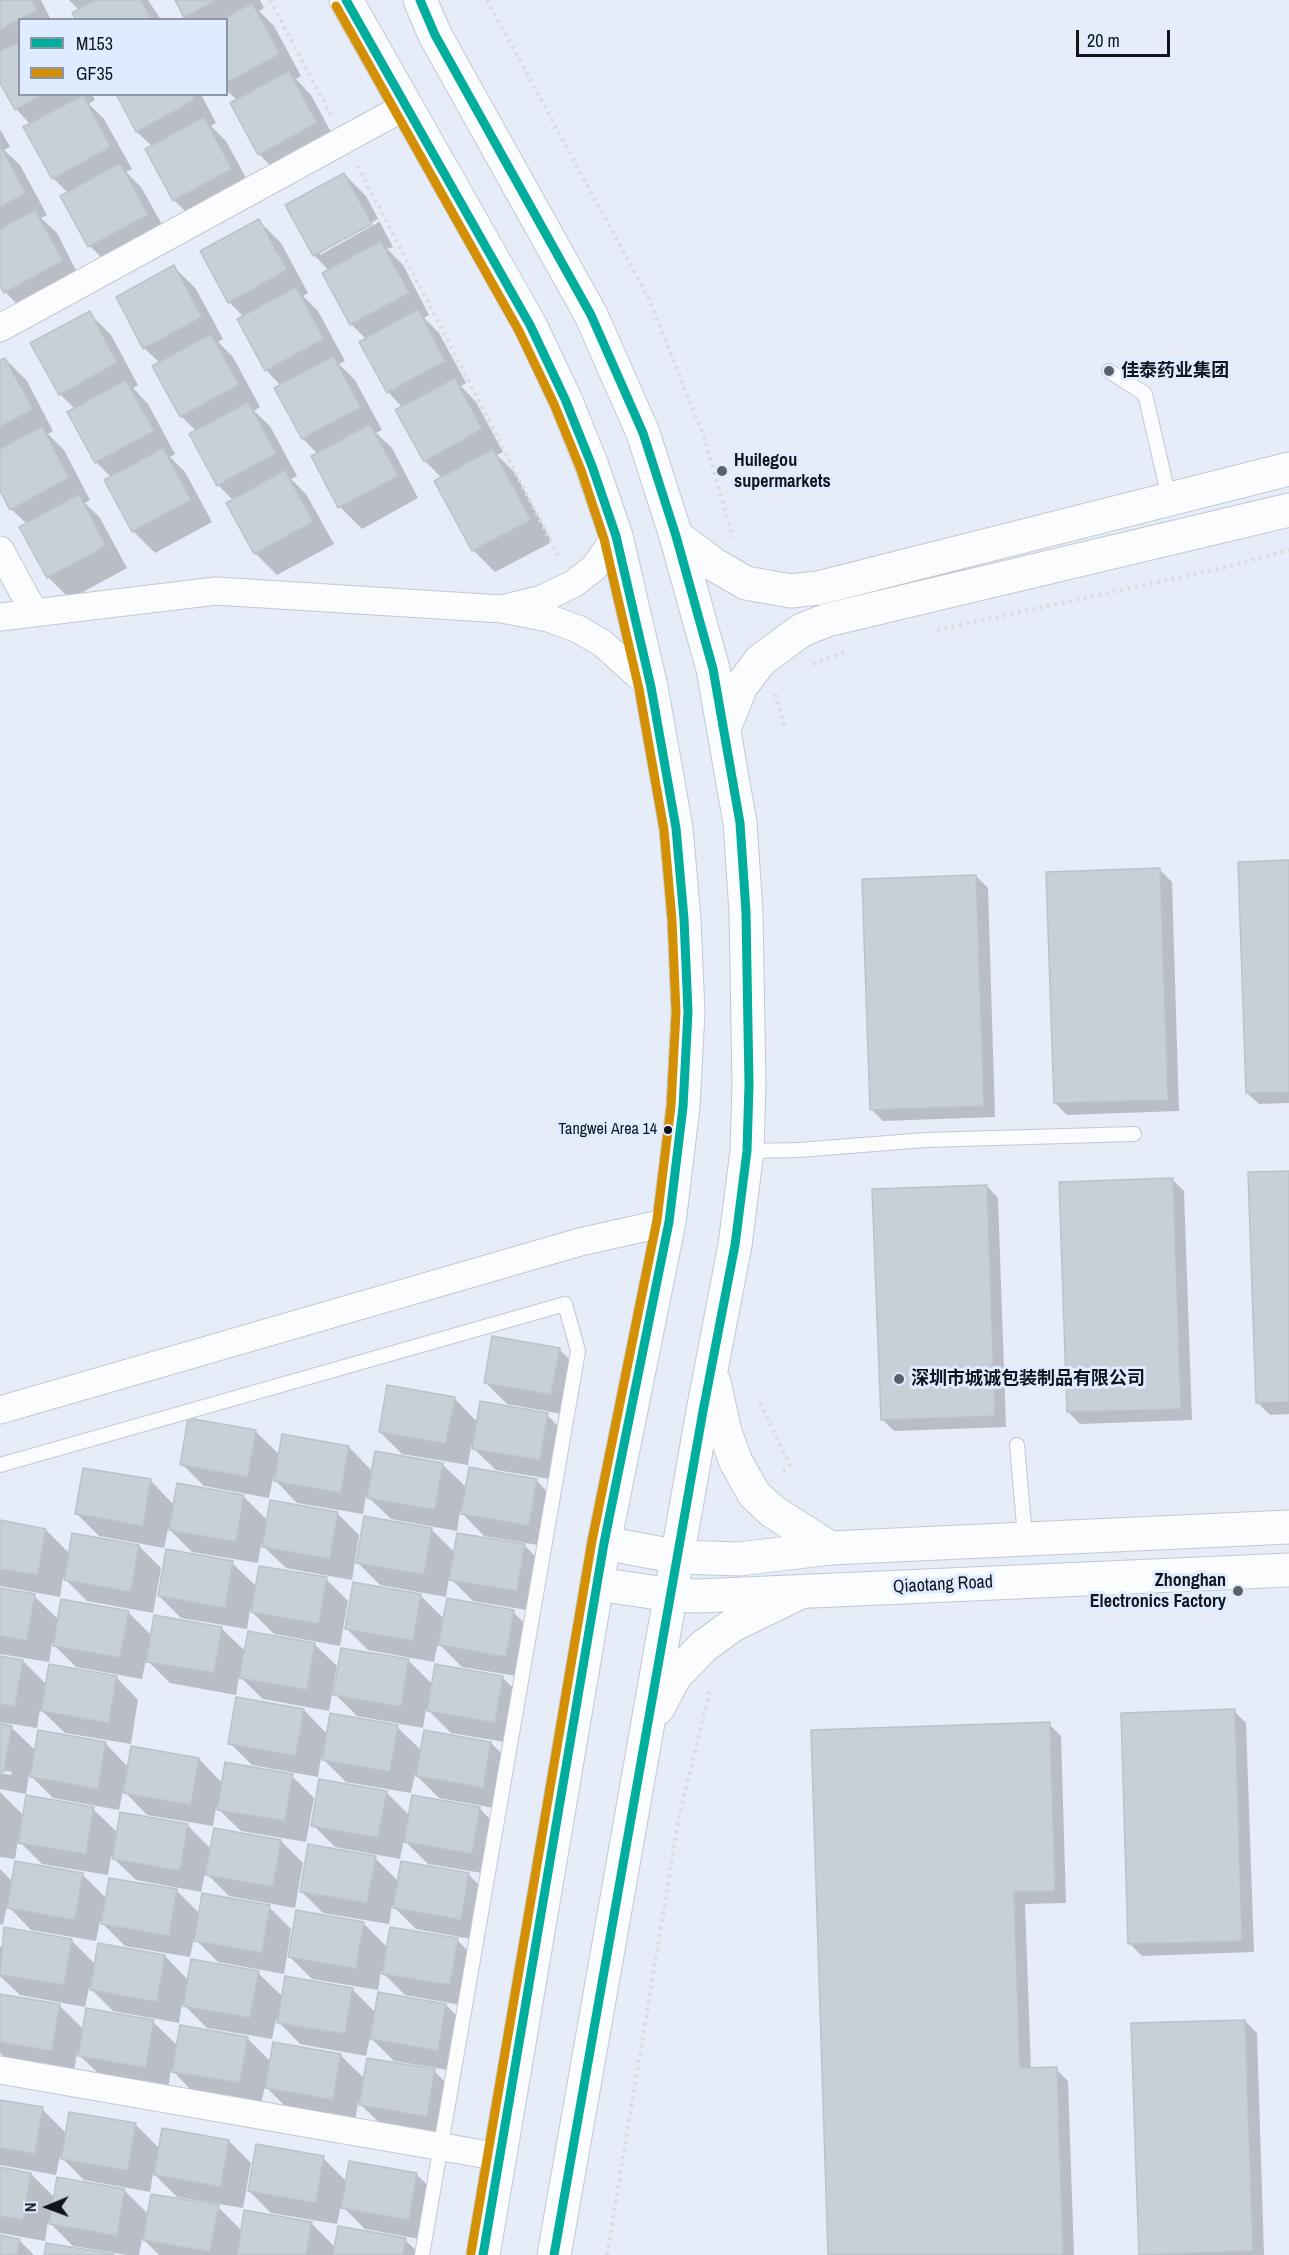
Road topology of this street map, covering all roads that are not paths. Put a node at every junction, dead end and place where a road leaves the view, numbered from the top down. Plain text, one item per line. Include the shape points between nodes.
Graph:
1 (346, 0) edge
2 (420, 0) edge
3 (406, 106) junction
4 (0, 328) edge
5 (1109, 371) dead end
6 (1289, 469) edge
7 (1168, 498) junction
8 (1289, 510) edge
9 (616, 536) junction
10 (676, 537) junction
11 (0, 550) edge
12 (502, 609) junction
13 (33, 612) junction
14 (0, 617) edge
15 (651, 687) junction
16 (725, 726) junction
17 (1134, 1134) dead end
18 (747, 1150) junction
19 (669, 1222) junction
20 (711, 1371) junction
21 (0, 1410) edge
22 (1017, 1445) dead end
23 (0, 1465) edge
24 (1289, 1527) edge
25 (1025, 1537) junction
26 (604, 1543) junction
27 (830, 1548) junction
28 (679, 1557) junction
29 (1289, 1570) edge
30 (597, 1584) junction
31 (801, 1592) junction
32 (672, 1595) junction
33 (646, 1731) junction
34 (0, 2070) edge
35 (441, 2146) junction
36 (500, 2157) junction
37 (422, 2255) edge
38 (483, 2255) edge
39 (555, 2255) edge

1 - 3 main road
2 - 10 main road via 435,35 591,315 643,434
3 - 4 street
3 - 9 main road via 530,325 565,399
5 - 7 lane via 1145,394
6 - 7 main road
7 - 10 main road via 818,588 791,591 746,583
8 - 16 main road via 827,620 802,630 761,660 741,686
9 - 12 street via 594,568 573,584 542,599
9 - 15 main road
10 - 16 main road
11 - 13 street
12 - 13 street via 216,591
12 - 15 street via 548,618 578,629 602,643
13 - 14 street
15 - 19 main road via 676,828 688,1012 683,1107
16 - 18 main road via 740,823 746,912 750,997
17 - 18 lane
18 - 20 main road via 735,1245
19 - 21 street via 580,1242
19 - 26 main road
20 - 27 main road via 725,1432 754,1494 772,1511
20 - 28 main road
22 - 25 lane
23 - 35 lane via 565,1304 578,1351
24 - 25 main road
25 - 27 main road
26 - 28 main road
26 - 30 main road
27 - 28 main road via 739,1559
28 - 32 main road
29 - 31 main road, Qiaotang Road
30 - 32 main road, Qiaotang Road
30 - 36 main road
31 - 32 main road, Qiaotang Road
31 - 33 main road via 733,1625 704,1646 675,1676
32 - 33 main road
33 - 39 main road
34 - 35 street
35 - 36 street
35 - 37 lane
36 - 38 main road

